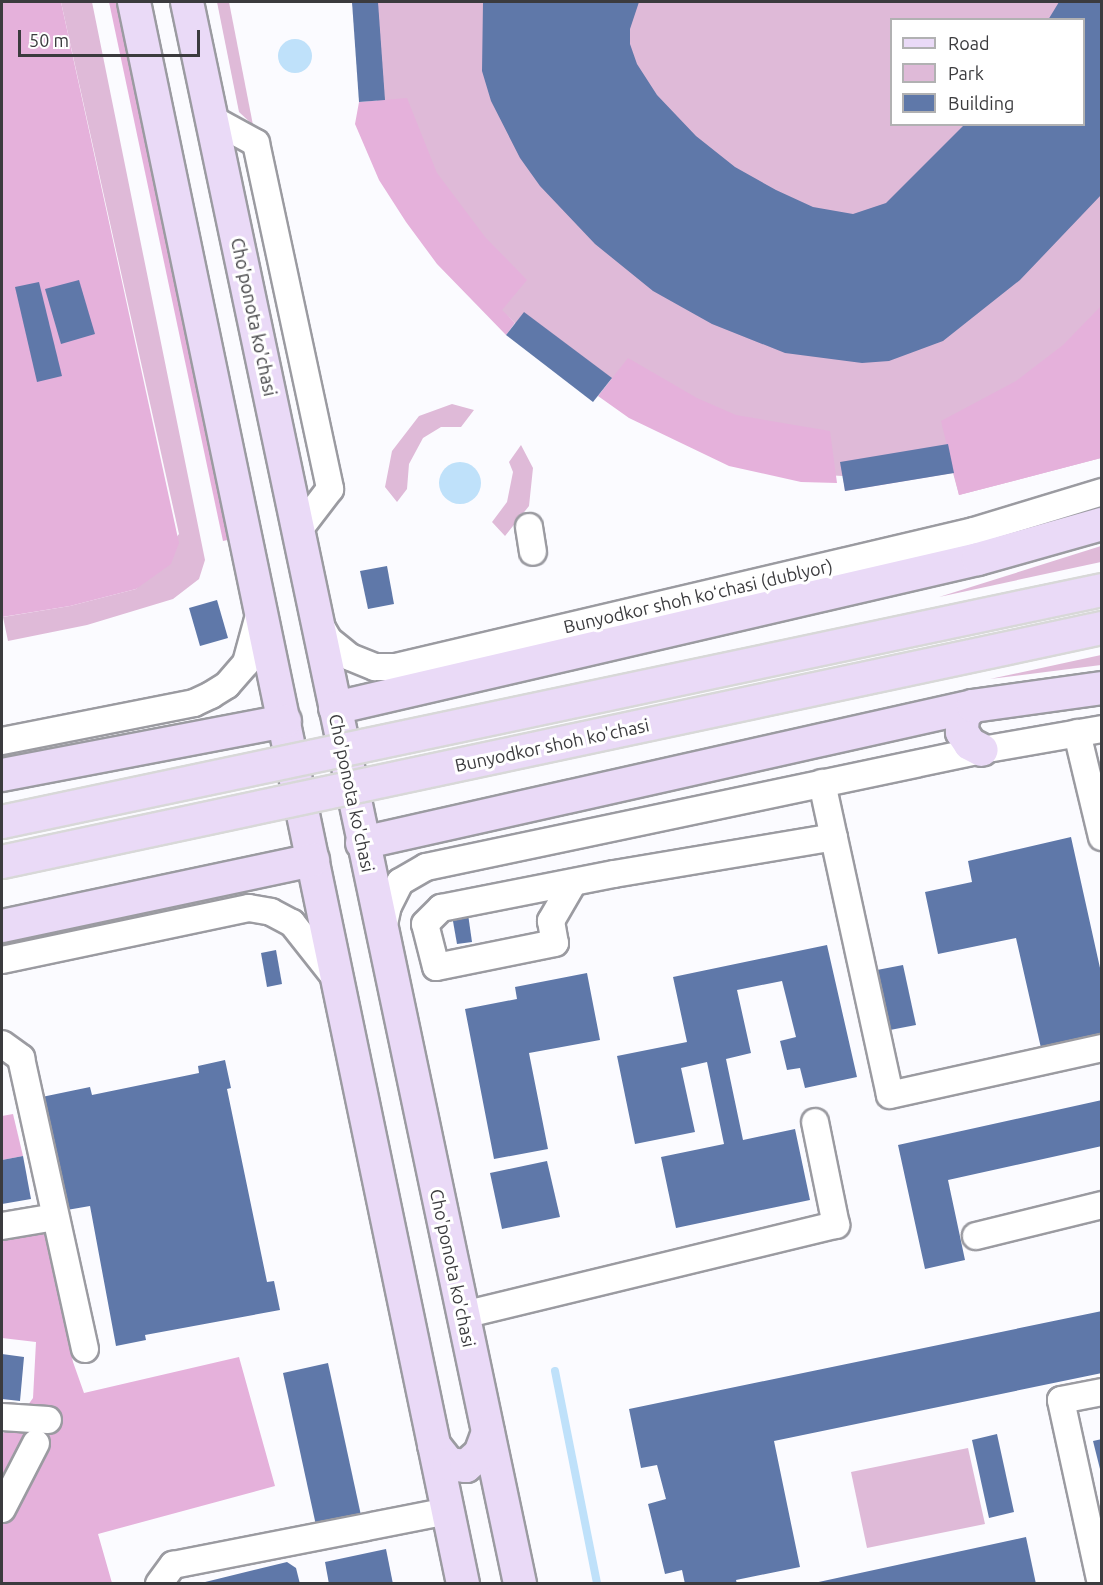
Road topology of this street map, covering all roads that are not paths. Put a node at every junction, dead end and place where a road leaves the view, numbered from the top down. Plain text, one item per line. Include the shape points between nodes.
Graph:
1 (134, 2) edge
2 (187, 2) edge
3 (1101, 492) edge
4 (1101, 524) edge
5 (529, 527) dead end
6 (533, 552) dead end
7 (1101, 590) edge
8 (258, 591) junction
9 (315, 612) junction
10 (1101, 628) edge
11 (1101, 688) edge
12 (973, 706) junction
13 (335, 708) junction
14 (285, 720) junction
15 (1089, 731) edge
16 (2, 741) edge
17 (982, 750) junction
18 (2, 775) edge
19 (822, 783) junction
20 (2, 822) edge
21 (834, 837) junction
22 (1101, 837) edge
23 (362, 843) junction
24 (313, 860) junction
25 (2, 862) edge
26 (573, 883) junction
27 (2, 926) edge
28 (384, 944) junction
29 (2, 960) edge
30 (339, 985) junction
31 (2, 1044) edge
32 (1101, 1048) edge
33 (815, 1122) dead end
34 (1101, 1205) edge
35 (54, 1217) junction
36 (2, 1226) edge
37 (976, 1236) dead end
38 (463, 1315) junction
39 (85, 1349) dead end
40 (1101, 1392) edge
41 (2, 1417) edge
42 (488, 1432) junction
43 (434, 1445) junction
44 (2, 1509) edge
45 (448, 1511) junction
46 (159, 1584) edge
47 (463, 1584) edge
48 (520, 1584) edge
49 (1101, 1584) edge

1 - 8 main road
2 - 9 main road, Cho'ponota ko'chasi
3 - 9 street, Bunyodkor shoh koʻchasi (dublyor) via 974,531 396,667 375,667 350,657 329,640
4 - 13 main road via 978,559
5 - 6 street
7 - 20 main road, Bunyodkor shoh ko'chasi, bridge
8 - 14 main road
8 - 16 street via 257,630 246,663 227,685 211,695 194,703
9 - 13 main road, Cho'ponota ko'chasi
10 - 25 main road, Bunyodkor shoh ko'chasi, bridge
11 - 12 main road
12 - 17 main road via 963,716 962,732 970,744
12 - 23 main road
13 - 23 main road, Cho'ponota ko'chasi
14 - 18 main road
14 - 24 main road
15 - 17 street
15 - 22 street
17 - 19 street
19 - 21 street
19 - 28 street via 426,867 410,874 394,892 384,919
21 - 26 street
21 - 32 street via 890,1095
23 - 28 main road, Cho'ponota ko'chasi
24 - 27 main road
24 - 30 main road
26 - 26 street via 551,921 555,943 436,967 425,924 436,911
28 - 38 main road, Cho'ponota ko'chasi
29 - 30 street via 249,908 270,912 292,923 318,952
30 - 43 main road
31 - 35 street via 21,1058
33 - 38 street via 836,1225
34 - 37 street
35 - 36 street
35 - 39 street
38 - 42 main road, Cho'ponota ko'chasi
40 - 49 street via 1061,1400
41 - 44 street via 42,1431
42 - 43 main road via 480,1454 466,1466 449,1464
42 - 48 main road, Cho'ponota ko'chasi
43 - 45 main road
45 - 46 street via 173,1565
45 - 47 main road

